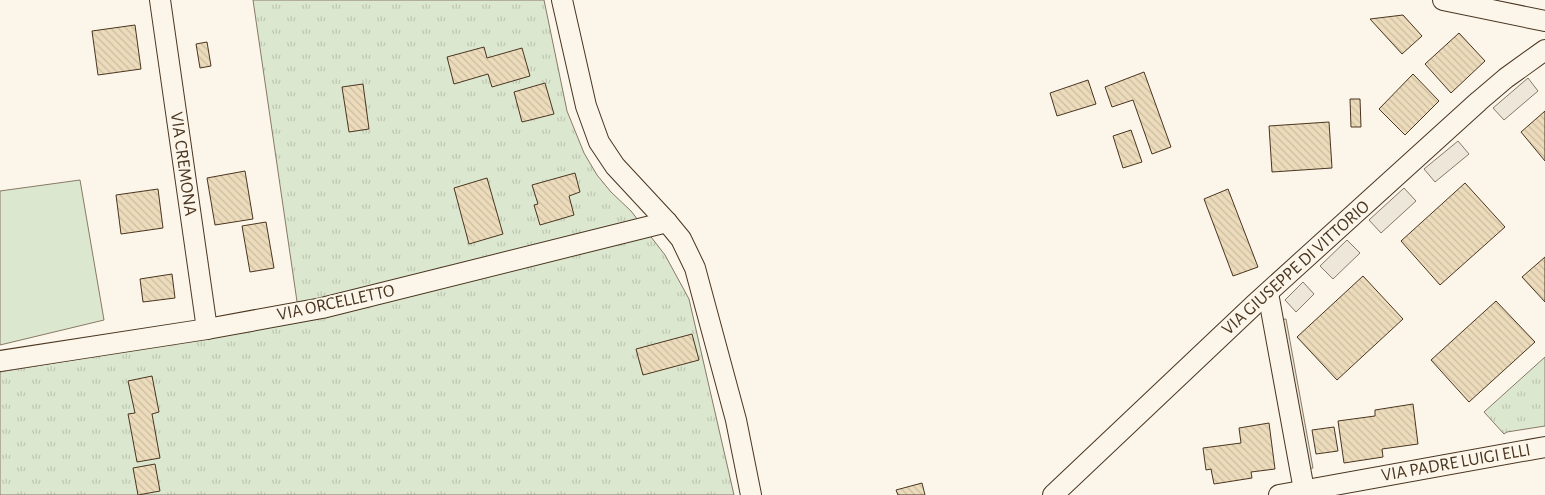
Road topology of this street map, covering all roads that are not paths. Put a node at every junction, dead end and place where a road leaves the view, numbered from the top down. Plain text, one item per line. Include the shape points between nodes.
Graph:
1 (160, 0) edge
2 (562, 0) edge
3 (1443, 0) edge
4 (1545, 21) edge
5 (1545, 50) edge
6 (667, 222) junction
7 (1268, 292) junction
8 (207, 329) junction
9 (0, 361) edge
10 (1545, 447) edge
11 (1304, 490) junction
12 (750, 495) edge
13 (1053, 495) edge
14 (1279, 495) edge

1 - 8 street, VIA CREMONA
2 - 6 street via 586,106 600,142 615,166
3 - 4 street
5 - 7 street, VIA GIUSEPPE DI VITTORIO via 1479,102
6 - 8 street, VIA ORCELLETTO via 322,308
6 - 12 street via 686,249 698,275 736,420
7 - 11 street
7 - 13 street, VIA GIUSEPPE DI VITTORIO
8 - 9 street, VIA ORCELLETTO
10 - 11 street, VIA PADRE LUIGI ELLI
11 - 14 street, VIA PADRE LUIGI ELLI

